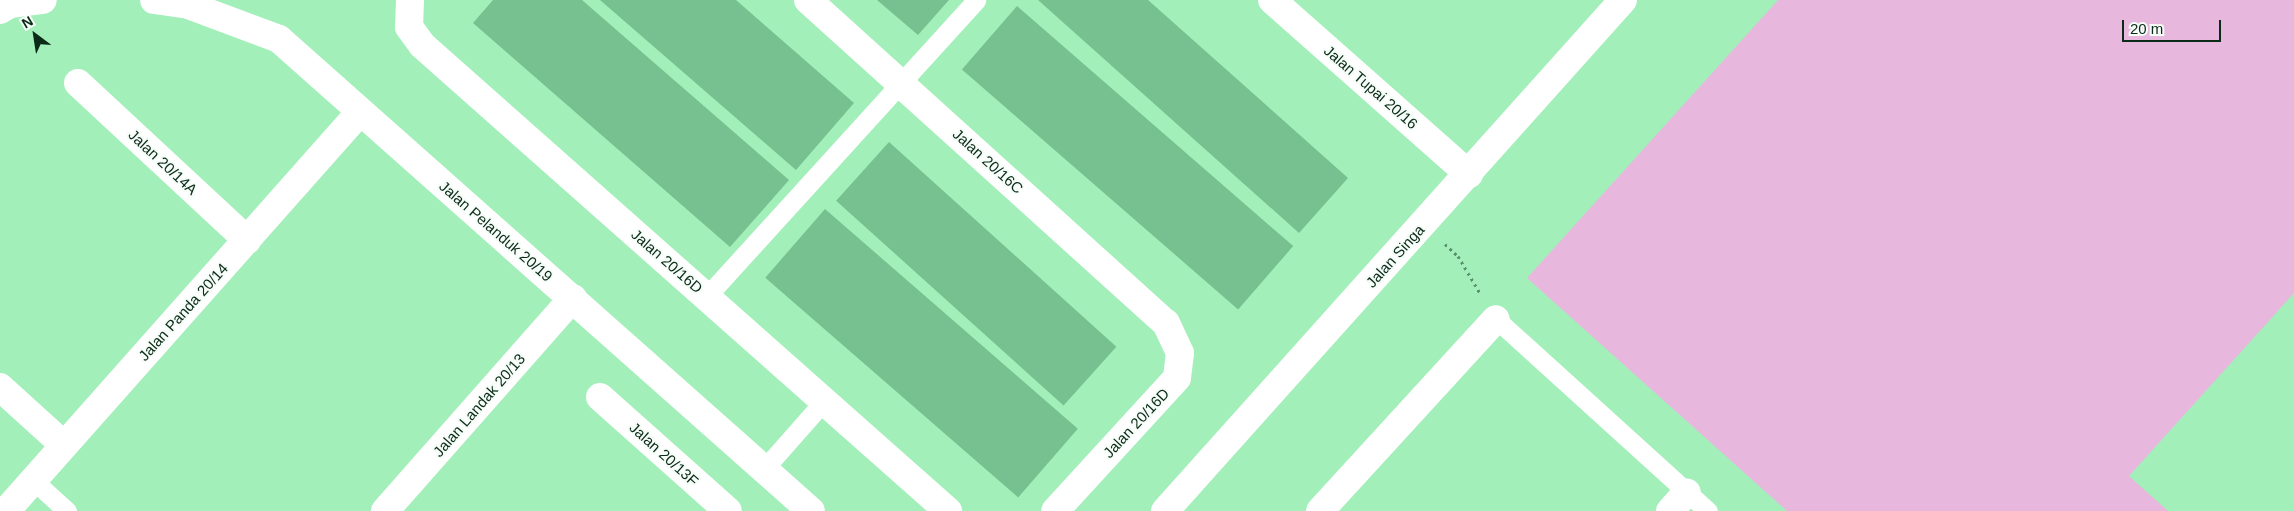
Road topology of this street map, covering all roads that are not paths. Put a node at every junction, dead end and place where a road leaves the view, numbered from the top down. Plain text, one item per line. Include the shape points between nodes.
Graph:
1 (43, 0) edge
2 (154, 0) edge
3 (410, 0) edge
4 (808, 0) edge
5 (976, 0) edge
6 (1272, 0) edge
7 (1623, 0) edge
8 (0, 10) edge
9 (901, 82) junction
10 (78, 84) dead end
11 (360, 112) junction
12 (1469, 174) junction
13 (247, 240) junction
14 (707, 296) junction
15 (573, 298) junction
16 (1496, 319) joint
17 (1166, 323) joint
18 (0, 388) edge
19 (600, 398) dead end
20 (824, 401) junction
21 (64, 445) junction
22 (764, 469) junction
23 (33, 480) junction
24 (1679, 502) edge
25 (6, 511) edge
26 (68, 511) edge
27 (385, 511) edge
28 (728, 511) edge
29 (811, 511) edge
30 (948, 511) edge
31 (1055, 511) edge
32 (1165, 511) edge
33 (1320, 511) edge
34 (1708, 511) edge

1 - 8 street via 10,4
2 - 11 street, Jalan Pelanduk 20/19 via 188,5 278,39
3 - 14 street, Jalan 20/16D via 409,27 422,45
4 - 9 street, Jalan 20/16C
5 - 9 lane
6 - 12 street, Jalan Tupai 20/16
7 - 12 street, Jalan Singa
9 - 14 lane
9 - 17 street, Jalan 20/16C
10 - 13 street, Jalan 20/14A
11 - 13 street, Jalan Panda 20/14
11 - 15 street, Jalan Pelanduk 20/19
12 - 32 street, Jalan Singa
13 - 21 street, Jalan Panda 20/14
14 - 20 street, Jalan 20/16D
15 - 22 street, Jalan Pelanduk 20/19
15 - 27 street, Jalan Landak 20/13
16 - 24 lane
16 - 33 street
17 - 31 street, Jalan 20/16D via 1180,353 1177,378
18 - 21 street
19 - 28 street, Jalan 20/13F
20 - 22 lane
20 - 30 street, Jalan 20/16D
21 - 23 street, Jalan Panda 20/14
22 - 29 street, Jalan Pelanduk 20/19
23 - 25 street, Jalan Panda 20/14
23 - 26 lane
24 - 34 lane

